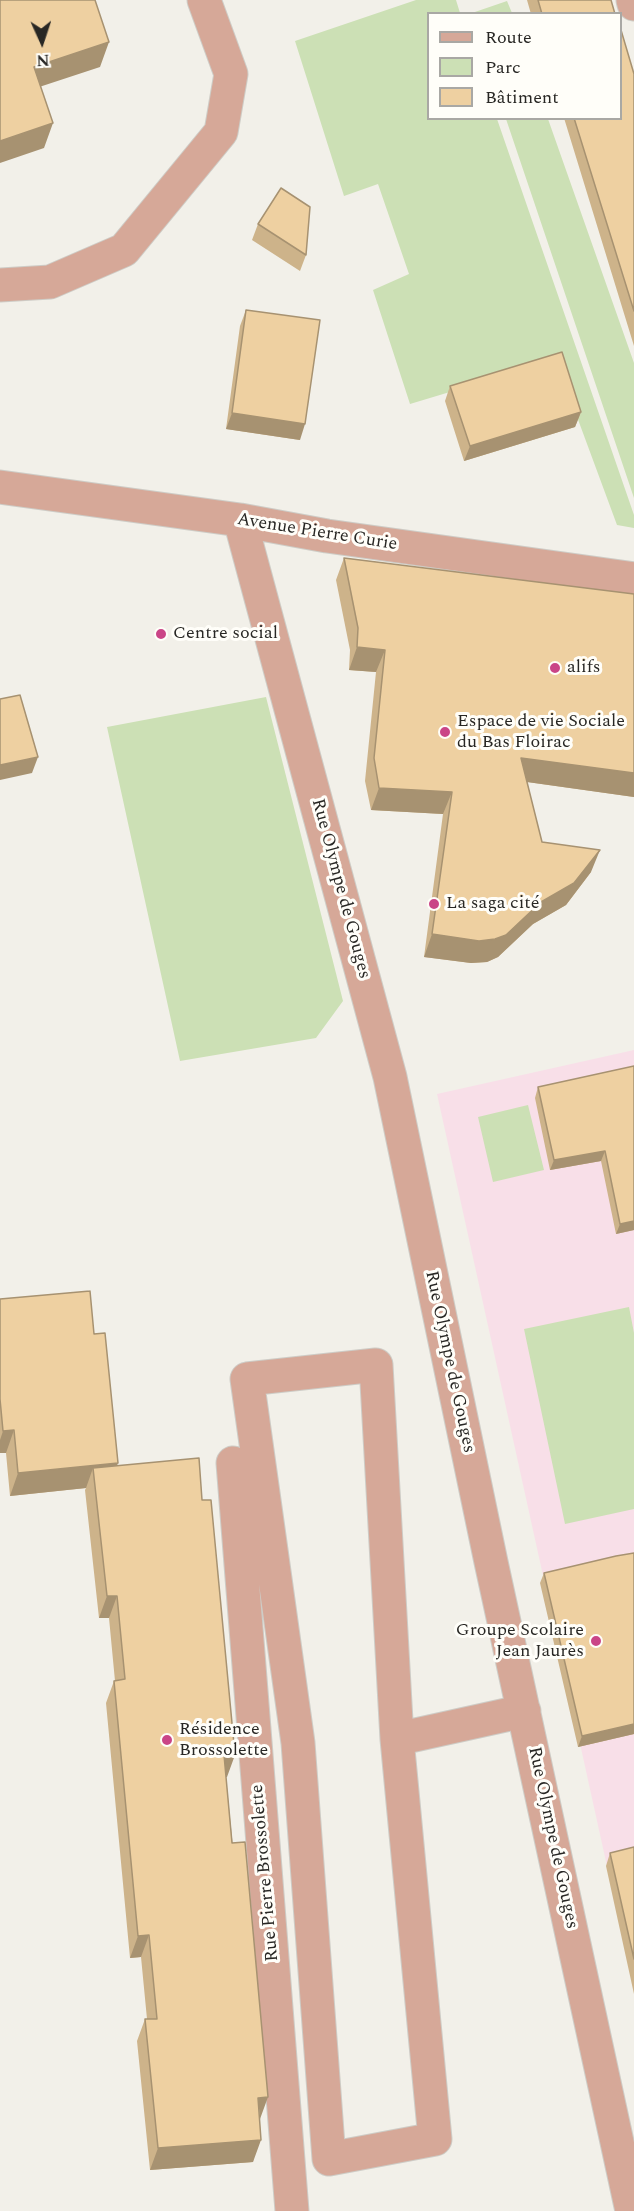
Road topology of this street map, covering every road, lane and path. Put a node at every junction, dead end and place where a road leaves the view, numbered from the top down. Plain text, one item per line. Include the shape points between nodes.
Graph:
1 (204, 0) edge
2 (0, 285) edge
3 (0, 487) edge
4 (240, 520) junction
5 (634, 579) edge
6 (233, 1463) dead end
7 (524, 1711) junction
8 (397, 1739) junction
9 (292, 2211) edge
10 (632, 2211) edge

1 - 2 street via 231,74 221,132 124,250 50,282
3 - 4 street, Avenue Pierre Curie
4 - 5 street, Avenue Pierre Curie
4 - 7 street, Rue Olympe de Gouges via 390,1077
6 - 9 street, Rue Pierre Brossolette
7 - 8 street
7 - 10 street, Rue Olympe de Gouges
8 - 8 street via 376,1365 247,1379 298,1743 329,2159 435,2139

